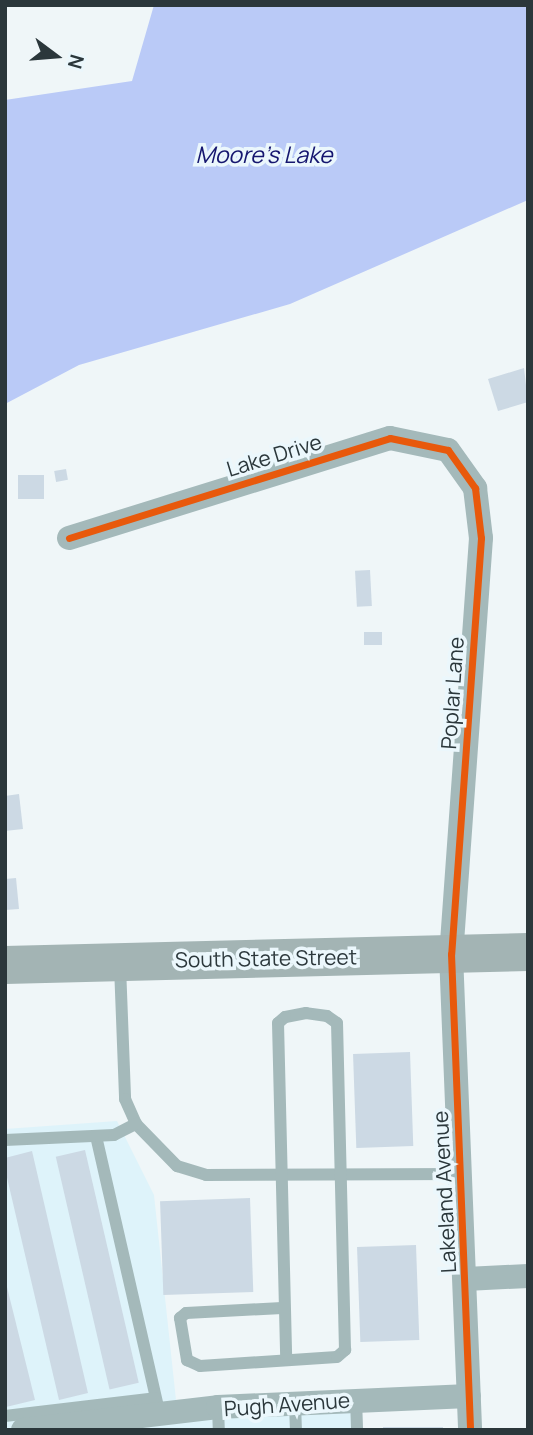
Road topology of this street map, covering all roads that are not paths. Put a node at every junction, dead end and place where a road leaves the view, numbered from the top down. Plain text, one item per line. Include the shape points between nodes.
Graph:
1 (442, 448) joint
2 (69, 538) dead end
3 (528, 952) edge
4 (451, 954) junction
5 (120, 962) junction
6 (5, 965) edge
7 (136, 1124) junction
8 (96, 1136) junction
9 (5, 1140) edge
10 (283, 1174) junction
11 (339, 1174) junction
12 (461, 1174) junction
13 (528, 1276) edge
14 (466, 1279) junction
15 (282, 1308) junction
16 (286, 1360) junction
17 (469, 1396) junction
18 (356, 1399) junction
19 (295, 1403) junction
20 (158, 1407) junction
21 (5, 1416) edge
22 (219, 1419) edge
23 (23, 1430) edge
24 (296, 1430) edge
25 (357, 1430) edge
26 (470, 1430) edge

1 - 2 street, Lake Drive via 390,438
1 - 4 street, Poplar Lane via 475,488 481,538
3 - 4 main road, South State Street
4 - 5 main road, South State Street
4 - 12 street, Lakeland Avenue
5 - 6 main road, South State Street
5 - 7 lane via 125,1099
7 - 8 lane via 114,1135
7 - 10 lane via 177,1166 205,1175
8 - 9 lane
8 - 20 lane
10 - 11 lane
10 - 11 lane via 278,1023 306,1013 327,1016 337,1023
10 - 15 lane
11 - 12 lane
11 - 16 lane via 345,1350 337,1357
12 - 14 street, Lakeland Avenue
13 - 14 street
14 - 17 street, Lakeland Avenue
15 - 16 lane
15 - 16 lane via 186,1313 180,1318 180,1343 187,1360 200,1366
17 - 18 street, Pugh Avenue
17 - 26 street, Lakeland Avenue
18 - 19 street, Pugh Avenue
18 - 25 lane
19 - 22 street, Pugh Avenue
19 - 24 lane
20 - 21 lane
20 - 22 street, Pugh Avenue
20 - 23 street, Pugh Avenue

